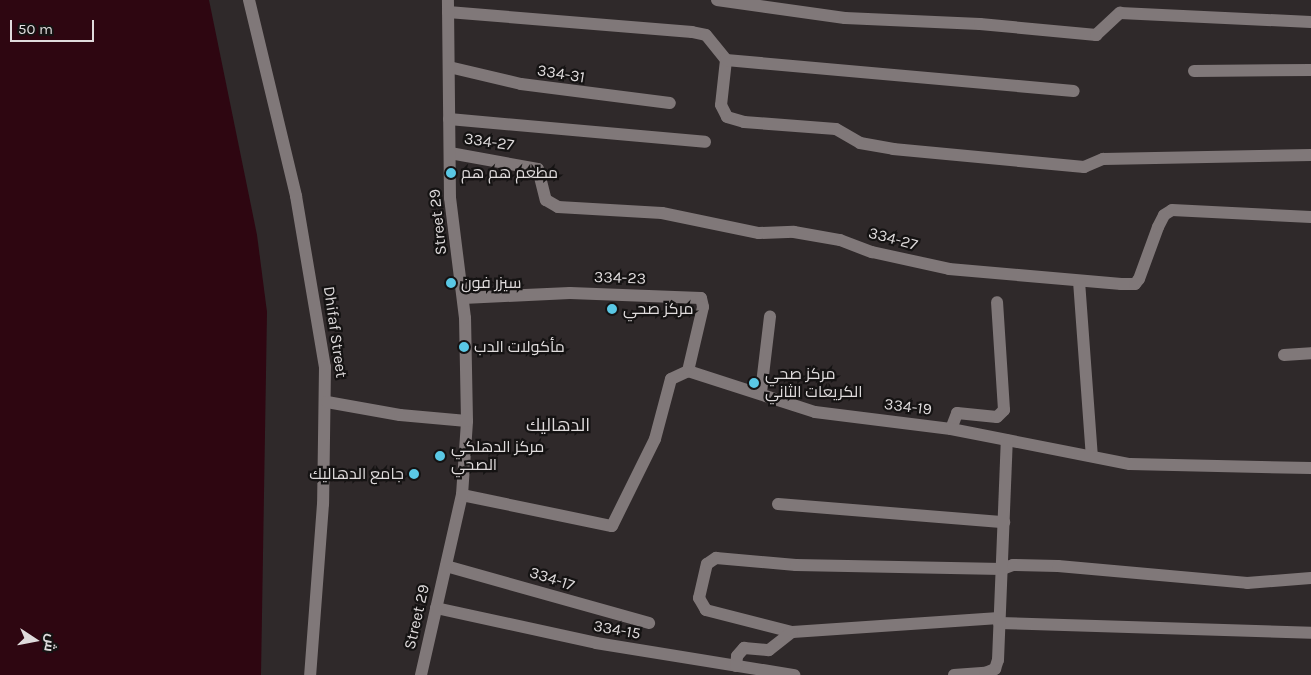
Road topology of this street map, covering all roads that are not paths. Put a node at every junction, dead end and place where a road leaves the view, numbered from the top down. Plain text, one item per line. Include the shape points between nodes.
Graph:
1 (249, 0) edge
2 (717, 0) edge
3 (448, 6) edge
4 (1311, 22) edge
5 (726, 60) junction
6 (449, 66) junction
7 (1311, 70) edge
8 (1194, 71) dead end
9 (1074, 91) dead end
10 (670, 104) dead end
11 (449, 119) junction
12 (705, 142) dead end
13 (450, 153) junction
14 (1311, 155) edge
15 (1311, 216) edge
16 (1079, 281) junction
17 (463, 298) junction
18 (997, 302) dead end
19 (770, 317) dead end
20 (1311, 353) edge
21 (1284, 355) dead end
22 (688, 371) junction
23 (761, 392) junction
24 (327, 402) junction
25 (467, 421) junction
26 (952, 429) junction
27 (1007, 440) junction
28 (1092, 456) junction
29 (1311, 468) edge
30 (462, 495) junction
31 (778, 504) dead end
32 (1004, 522) junction
33 (446, 566) junction
34 (1002, 569) junction
35 (1311, 578) edge
36 (436, 608) junction
37 (999, 621) junction
38 (649, 623) dead end
39 (792, 632) junction
40 (1311, 633) edge
41 (736, 666) junction
42 (310, 675) edge
43 (421, 675) edge
44 (794, 675) edge
45 (954, 675) edge

1 - 24 street, Dhifaf Street via 296,196 322,337
2 - 4 street via 845,18 980,24 1096,35 1120,13
3 - 5 street via 692,32 706,35
3 - 6 street, Street 29
5 - 9 street
5 - 14 street via 721,105 727,117 744,122 836,129 860,143 893,149 1084,167 1102,159
6 - 10 street, 334-31 via 531,86
6 - 11 street, Street 29
7 - 8 street
11 - 12 street
11 - 13 street, Street 29
13 - 16 street, 334-27 via 538,169 546,200 558,207 662,213 759,233 794,232 840,240 872,252 948,269
13 - 17 street, Street 29 via 450,198
15 - 16 street, 334-27 via 1172,210 1164,215 1135,284
16 - 28 street
17 - 22 street, 334-23 via 570,293 701,298 704,307
17 - 25 street, Street 29
18 - 26 street via 1004,410 997,417 956,413
19 - 23 street
20 - 21 street
22 - 23 street, 334-19
22 - 30 street via 671,379 655,439 612,526
23 - 26 street, 334-19 via 815,412
24 - 25 street via 400,415
24 - 42 street, Dhifaf Street
25 - 30 street, Street 29
26 - 27 street, 334-19
27 - 28 street, 334-19
27 - 32 street
28 - 29 street, 334-19 via 1130,464
30 - 33 street, Street 29
31 - 32 street
32 - 34 street
33 - 36 street, Street 29
33 - 38 street, 334-17
34 - 35 street via 1013,565 1058,566 1248,583
34 - 37 street
34 - 39 street via 709,560 699,598 701,607
36 - 41 street, 334-15 via 596,643
36 - 43 street, Street 29
37 - 39 street
37 - 40 street
37 - 45 street via 999,653 995,669 985,673
39 - 41 street via 769,650 744,648 737,656
41 - 44 street, 334-15

